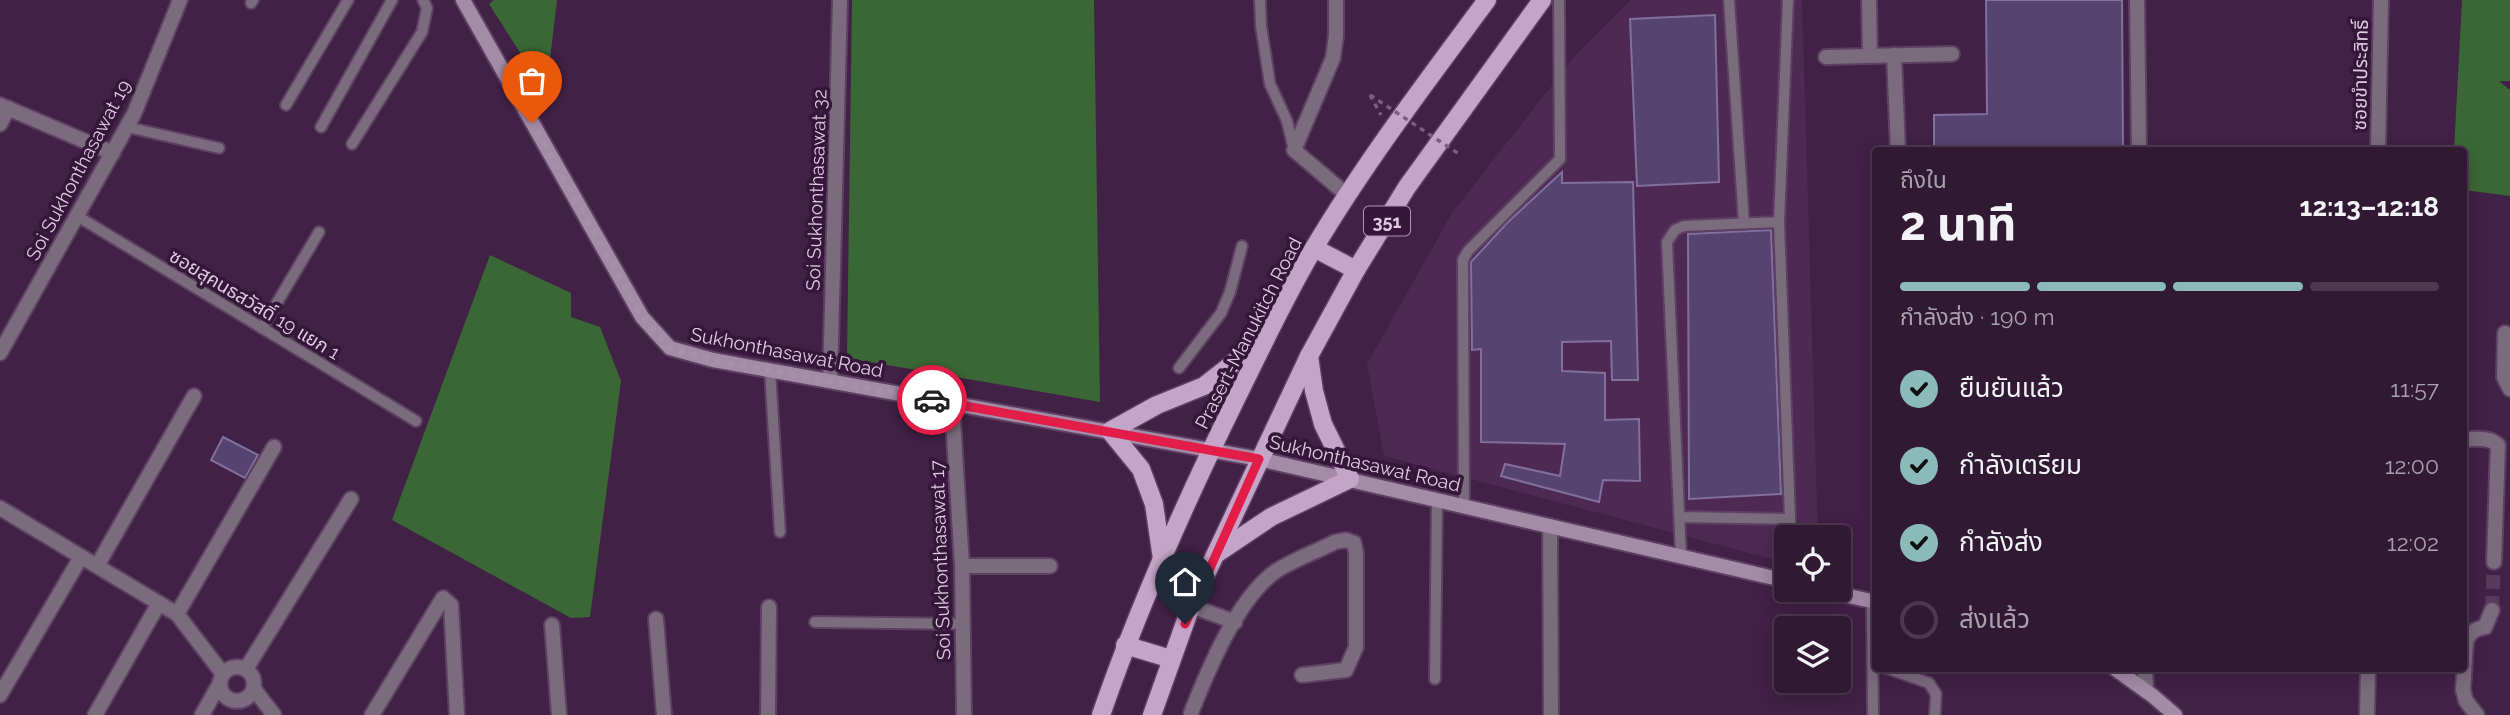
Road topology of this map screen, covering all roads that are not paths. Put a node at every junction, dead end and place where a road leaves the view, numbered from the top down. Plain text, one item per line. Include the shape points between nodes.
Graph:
1 (180, 0) edge
2 (348, 0) edge
3 (392, 0) edge
4 (423, 0) edge
5 (464, 0) edge
6 (840, 0) edge
7 (1260, 0) edge
8 (1336, 0) edge
9 (1487, 0) edge
10 (1542, 0) edge
11 (1559, 0) edge
12 (1730, 0) edge
13 (1787, 0) edge
14 (1869, 0) edge
15 (2137, 0) edge
16 (2381, 0) edge
17 (1952, 54) dead end
18 (1894, 55) junction
19 (1870, 56) junction
20 (1826, 57) dead end
21 (286, 105) dead end
22 (4, 106) edge
23 (0, 124) edge
24 (127, 127) junction
25 (321, 127) dead end
26 (352, 144) dead end
27 (1898, 147) edge
28 (2139, 147) edge
29 (2378, 147) edge
30 (219, 148) dead end
31 (1294, 150) junction
32 (113, 153) junction
33 (1347, 195) junction
34 (77, 216) junction
35 (1779, 222) junction
36 (1744, 223) junction
37 (319, 232) dead end
38 (1242, 246) dead end
39 (1314, 248) junction
40 (1356, 270) junction
41 (262, 328) junction
42 (2505, 332) dead end
43 (1267, 337) junction
44 (0, 353) edge
45 (1309, 356) junction
46 (1179, 368) dead end
47 (770, 370) junction
48 (830, 381) junction
49 (2510, 389) edge
50 (194, 396) dead end
51 (952, 403) junction
52 (416, 421) dead end
53 (1110, 431) junction
54 (2467, 439) dead end
55 (274, 447) dead end
56 (1211, 450) junction
57 (1259, 459) junction
58 (1350, 479) junction
59 (351, 499) dead end
60 (1437, 500) junction
61 (1464, 506) junction
62 (0, 508) edge
63 (1680, 517) junction
64 (1790, 519) junction
65 (1790, 525) edge
66 (1550, 526) junction
67 (780, 532) dead end
68 (1216, 554) junction
69 (81, 557) junction
70 (1681, 557) junction
71 (1162, 559) junction
72 (2494, 562) tunnel mouth
73 (97, 566) junction
74 (962, 566) junction
75 (1049, 566) dead end
76 (1774, 578) edge
77 (1851, 597) edge
78 (1872, 602) edge
79 (159, 603) junction
80 (1191, 606) junction
81 (769, 607) dead end
82 (2492, 610) tunnel mouth
83 (177, 614) junction
84 (656, 619) dead end
85 (815, 622) dead end
86 (1235, 622) junction
87 (963, 624) junction
88 (552, 625) dead end
89 (2467, 639) edge
90 (1125, 645) junction
91 (1171, 659) junction
92 (246, 669) junction
93 (1874, 672) edge
94 (1897, 672) edge
95 (2120, 672) edge
96 (2145, 672) edge
97 (2368, 672) edge
98 (2464, 672) edge
99 (1302, 675) dead end
100 (221, 678) junction
101 (1435, 679) dead end
102 (254, 689) junction
103 (2146, 691) junction
104 (0, 695) edge
105 (236, 701) junction
106 (1191, 713) edge
107 (95, 715) edge
108 (202, 715) edge
109 (245, 715) edge
110 (274, 715) edge
111 (372, 715) edge
112 (457, 715) edge
113 (559, 715) edge
114 (664, 715) edge
115 (768, 715) edge
116 (964, 715) edge
117 (1101, 715) edge
118 (1152, 715) edge
119 (1551, 715) edge
120 (1872, 715) edge
121 (1935, 715) edge
122 (2175, 715) edge
123 (2367, 715) edge
124 (2477, 715) edge

1 - 24 street, Soi Sukhonthasawat 19
2 - 21 lane
3 - 25 lane
4 - 26 lane via 427,8 422,32
5 - 47 main road, Sukhonthasawat Road via 642,317 670,348
6 - 48 street, Soi Sukhonthasawat 32
7 - 31 lane via 1270,84
8 - 31 street via 1333,58
9 - 33 main road, Prasert-Manukitch Road / 351
10 - 40 main road, 351 via 1408,187
11 - 61 lane via 1560,159 1463,260
12 - 36 lane
13 - 35 lane
14 - 19 street
15 - 28 street
16 - 29 street, ซอยขำประสิทธิ์
17 - 18 street
18 - 19 street
18 - 27 street
19 - 20 street
22 - 23 street
22 - 32 street
24 - 30 lane
24 - 32 street, Soi Sukhonthasawat 19
31 - 33 street
32 - 34 street, Soi Sukhonthasawat 19
33 - 39 main road, Prasert-Manukitch Road / 351
34 - 41 lane, ซอยสุคนธสวัสดิ์ 19 แยก 1
34 - 44 street, Soi Sukhonthasawat 19
35 - 36 lane
35 - 64 lane
36 - 63 lane via 1684,226 1667,242
37 - 41 lane
38 - 46 lane via 1221,313
39 - 40 main road
39 - 43 main road, Prasert-Manukitch Road / 351
40 - 45 main road, 351
41 - 52 lane, ซอยสุคนธสวัสดิ์ 19 แยก 1
42 - 49 street via 2504,377
43 - 53 main road via 1204,386
43 - 56 main road, Prasert-Manukitch Road / 351
45 - 57 main road, 351
45 - 58 main road via 1324,424
47 - 48 main road, Sukhonthasawat Road
47 - 67 lane
48 - 51 main road, Sukhonthasawat Road
50 - 73 street
51 - 53 main road, Sukhonthasawat Road
51 - 74 street, Soi Sukhonthasawat 17
53 - 56 main road, Sukhonthasawat Road
53 - 71 main road via 1141,469 1154,504
54 - 72 street via 2485,438 2498,445
55 - 83 street
56 - 57 main road, Sukhonthasawat Road
56 - 71 main road, Prasert-Manukitch Road / 351
57 - 58 main road, Sukhonthasawat Road
57 - 68 main road, 351
58 - 60 main road, Sukhonthasawat Road
58 - 68 main road via 1271,517
59 - 92 street
60 - 61 main road, Sukhonthasawat Road
60 - 101 lane
61 - 66 main road, Sukhonthasawat Road
62 - 69 street
63 - 64 lane
63 - 70 lane
64 - 65 lane
66 - 70 main road, Sukhonthasawat Road
66 - 119 street
68 - 80 main road, 351
69 - 73 street
69 - 104 street
70 - 76 main road, Sukhonthasawat Road
71 - 90 main road, Prasert-Manukitch Road / 351
73 - 79 street
74 - 75 street
74 - 87 street, Soi Sukhonthasawat 17
77 - 78 main road
79 - 83 street
79 - 107 street
80 - 86 street
80 - 91 main road, 351
81 - 115 street
82 - 89 street via 2485,627
83 - 100 street
84 - 114 street
85 - 87 lane
86 - 99 street via 1273,573 1335,542 1354,543 1356,647 1352,660 1346,670
86 - 106 street
87 - 116 street, Soi Sukhonthasawat 17
88 - 113 street
90 - 91 main road
90 - 117 main road, Prasert-Manukitch Road / 351
91 - 118 main road, 351
92 - 100 street via 232,667
92 - 102 street via 253,675
93 - 120 lane
94 - 121 lane via 1929,683 1936,694
95 - 103 main road
96 - 103 street
97 - 123 street
98 - 124 street via 2466,701
100 - 105 street via 224,695
100 - 108 street
102 - 105 street via 245,700
102 - 110 street
103 - 122 main road
105 - 109 street
111 - 112 street via 443,598 451,606

